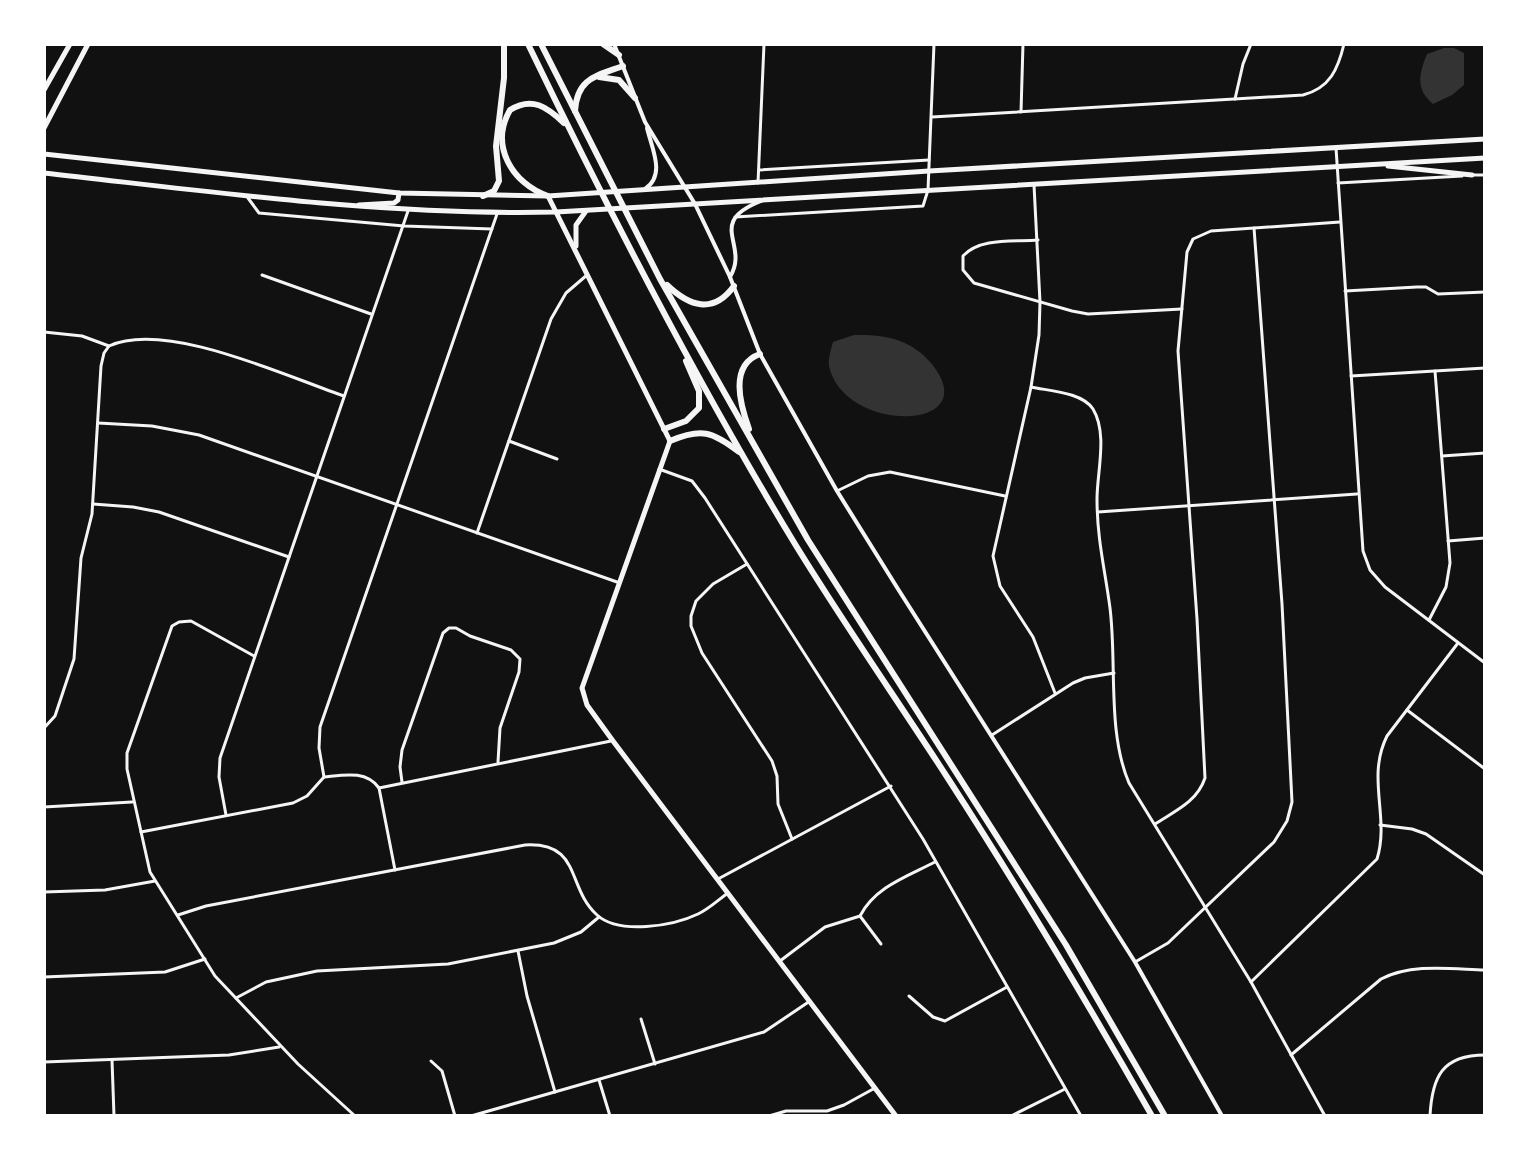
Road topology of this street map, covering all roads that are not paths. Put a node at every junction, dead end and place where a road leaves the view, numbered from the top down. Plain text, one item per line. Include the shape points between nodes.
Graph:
1 (70, 44) edge
2 (88, 44) edge
3 (504, 44) edge
4 (528, 44) edge
5 (541, 44) edge
6 (603, 44) edge
7 (614, 44) edge
8 (764, 44) edge
9 (934, 44) edge
10 (1023, 44) edge
11 (1251, 44) edge
12 (1344, 44) edge
13 (619, 55) junction
14 (623, 66) junction
15 (591, 78) junction
16 (44, 90) edge
17 (635, 98) junction
18 (1235, 99) junction
19 (575, 112) junction
20 (1021, 112) junction
21 (932, 117) junction
22 (645, 122) junction
23 (567, 126) junction
24 (44, 128) edge
25 (1485, 139) edge
26 (1336, 147) junction
27 (44, 154) edge
28 (1485, 158) edge
29 (929, 160) junction
30 (1371, 164) junction
31 (1337, 166) junction
32 (759, 170) junction
33 (929, 171) junction
34 (44, 173) edge
35 (1472, 175) junction
36 (1485, 175) edge
37 (758, 183) junction
38 (1338, 183) junction
39 (1034, 185) junction
40 (685, 188) junction
41 (928, 190) junction
42 (643, 191) junction
43 (399, 193) junction
44 (247, 196) junction
45 (483, 196) junction
46 (548, 196) junction
47 (765, 200) junction
48 (695, 204) junction
49 (322, 205) junction
50 (589, 210) junction
51 (408, 211) junction
52 (556, 212) junction
53 (497, 214) junction
54 (735, 217) junction
55 (1340, 222) junction
56 (404, 226) junction
57 (1254, 228) junction
58 (492, 229) junction
59 (1038, 240) junction
60 (579, 259) junction
61 (262, 275) dead end
62 (587, 275) junction
63 (730, 277) junction
64 (660, 279) junction
65 (734, 286) junction
66 (1345, 291) junction
67 (1485, 292) edge
68 (1040, 302) junction
69 (1182, 309) junction
70 (373, 315) junction
71 (44, 332) edge
72 (675, 336) junction
73 (109, 346) junction
74 (760, 354) junction
75 (1485, 368) edge
76 (1435, 371) junction
77 (1351, 376) junction
78 (1031, 387) junction
79 (344, 396) junction
80 (98, 423) junction
81 (664, 429) junction
82 (509, 441) junction
83 (670, 441) junction
84 (758, 451) junction
85 (1485, 453) edge
86 (743, 455) junction
87 (1442, 456) junction
88 (557, 459) dead end
89 (659, 469) junction
90 (317, 477) junction
91 (837, 491) junction
92 (1359, 494) junction
93 (1005, 496) junction
94 (1274, 500) junction
95 (93, 504) junction
96 (397, 505) junction
97 (1189, 506) junction
98 (1098, 512) junction
99 (477, 533) junction
100 (1485, 538) edge
101 (1448, 541) junction
102 (289, 557) junction
103 (747, 564) junction
104 (617, 582) junction
105 (1429, 620) junction
106 (1458, 643) junction
107 (254, 656) junction
108 (1485, 663) edge
109 (1114, 673) junction
110 (1055, 693) junction
111 (1407, 710) junction
112 (44, 728) edge
113 (992, 735) junction
114 (613, 741) junction
115 (498, 762) junction
116 (1485, 769) edge
117 (324, 777) junction
118 (402, 782) junction
119 (891, 786) junction
120 (379, 788) junction
121 (133, 802) junction
122 (44, 807) edge
123 (226, 815) junction
124 (1155, 824) junction
125 (1380, 825) junction
126 (141, 832) junction
127 (792, 839) junction
128 (936, 861) junction
129 (395, 870) junction
130 (1485, 875) edge
131 (718, 879) junction
132 (156, 881) junction
133 (44, 892) edge
134 (728, 893) junction
135 (1206, 907) junction
136 (178, 915) junction
137 (860, 916) junction
138 (599, 917) junction
139 (881, 944) dead end
140 (518, 951) junction
141 (205, 959) junction
142 (780, 961) junction
143 (1135, 962) junction
144 (1485, 970) edge
145 (44, 977) edge
146 (1251, 982) junction
147 (1007, 987) junction
148 (909, 996) dead end
149 (236, 998) junction
150 (810, 1001) junction
151 (641, 1019) dead end
152 (281, 1046) junction
153 (1291, 1055) junction
154 (1485, 1055) edge
155 (112, 1060) junction
156 (431, 1061) dead end
157 (44, 1062) edge
158 (655, 1064) junction
159 (599, 1080) junction
160 (875, 1088) junction
161 (1065, 1089) junction
162 (555, 1092) junction
163 (1013, 1115) edge
164 (114, 1116) edge
165 (355, 1116) edge
166 (455, 1116) edge
167 (471, 1116) edge
168 (610, 1116) edge
169 (769, 1116) edge
170 (896, 1116) edge
171 (1081, 1116) edge
172 (1152, 1116) edge
173 (1165, 1116) edge
174 (1222, 1116) edge
175 (1325, 1116) edge
176 (1430, 1116) edge

1 - 16 main road
2 - 24 main road
3 - 45 highway via 496,146 499,181
4 - 23 highway
5 - 19 highway
6 - 13 highway
7 - 13 street
8 - 32 street
9 - 21 street
10 - 20 street
11 - 18 street
12 - 18 street via 1335,74 1318,90
13 - 14 street
14 - 15 highway
14 - 17 street
15 - 17 highway via 619,80
15 - 19 highway via 579,90
17 - 22 street
18 - 20 street
19 - 64 highway
20 - 21 street
21 - 29 street
22 - 40 street
22 - 42 street via 657,170 654,182
23 - 46 highway via 548,108 528,102 510,110 502,130 512,170 534,191
23 - 72 highway
25 - 26 main road
26 - 31 street
26 - 33 main road
27 - 43 main road
28 - 30 main road
29 - 32 street
29 - 33 street
30 - 31 main road
30 - 35 main road
31 - 38 street
31 - 39 main road
32 - 37 street
33 - 37 main road
33 - 41 street
34 - 44 main road
35 - 36 street
35 - 38 street
37 - 40 main road
38 - 55 street
39 - 41 main road
39 - 59 street
40 - 42 main road
40 - 48 street
41 - 47 main road
41 - 54 street via 920,207
42 - 46 main road
43 - 45 main road
43 - 49 main road via 392,203
44 - 49 main road
44 - 56 street via 259,213
45 - 46 main road
46 - 52 main road
47 - 48 main road
47 - 54 street
48 - 50 main road
48 - 63 street
49 - 51 main road
50 - 52 main road
50 - 60 main road via 574,231
51 - 53 main road
51 - 56 street
52 - 53 main road
52 - 60 main road
53 - 58 street
54 - 63 street via 731,231 736,266
55 - 57 street
55 - 66 street
56 - 58 street
56 - 70 street
57 - 69 street via 1211,231 1193,239
57 - 94 street
58 - 96 street
59 - 68 street
59 - 68 street via 978,245 966,252 962,264 974,283
60 - 62 main road
61 - 70 street
62 - 81 main road
62 - 82 street via 558,304
63 - 65 street
64 - 65 highway via 683,301 702,305 716,302
64 - 84 highway
65 - 74 street
66 - 67 street via 1426,287 1438,294
66 - 77 street
68 - 69 street via 1088,314
68 - 78 street
69 - 97 street via 1178,351
70 - 79 street
71 - 73 street via 82,336
72 - 81 highway via 699,391 699,408 686,421
72 - 86 highway
73 - 79 street via 121,340 185,342
73 - 80 street via 101,366
74 - 84 highway via 745,362 740,389 742,411
74 - 91 street
75 - 76 street
76 - 77 street
76 - 87 street
77 - 92 street
78 - 93 street
78 - 98 street via 1081,399 1095,412
79 - 90 street
80 - 90 street via 174,429
80 - 95 street
81 - 83 main road
82 - 88 street
82 - 99 street
83 - 86 highway via 705,432
83 - 89 main road
84 - 173 highway via 808,540 1066,945
85 - 87 street
86 - 172 highway via 1041,927
87 - 101 street
89 - 103 street via 692,481
89 - 104 main road
90 - 96 street
90 - 102 street
91 - 93 street via 890,472
91 - 113 street
92 - 94 street
92 - 105 street via 1363,551 1370,570
93 - 110 street via 993,556 996,573 1033,637
94 - 97 street
94 - 135 street via 1292,802 1274,842
95 - 102 street via 159,512
95 - 112 street via 81,558 74,659 55,716
96 - 99 street
96 - 117 street via 320,727
97 - 98 street
97 - 124 street via 1205,778 1194,800
98 - 109 street
99 - 104 street
100 - 101 street
101 - 105 street via 1449,579
102 - 107 street
103 - 119 street
103 - 127 street via 696,601 691,626 702,653 772,761 778,804
104 - 114 main road via 582,688 587,705
105 - 106 street
106 - 108 street
106 - 111 street
107 - 121 street via 191,621 172,626 127,753
107 - 123 street via 220,758
109 - 110 street via 1085,678
109 - 124 street via 1123,769
110 - 113 street
111 - 116 street
111 - 125 street via 1379,755
113 - 143 street
114 - 115 street
114 - 131 main road
115 - 118 street
115 - 118 street via 500,728 520,659 511,650 449,628 402,750
117 - 120 street via 363,776
117 - 123 street via 293,803
118 - 120 street
119 - 127 street
119 - 128 street
120 - 129 street
121 - 122 street
121 - 126 street
123 - 126 street
124 - 135 street
125 - 130 street via 1426,834
125 - 146 street via 1381,845 1371,867
126 - 132 street
127 - 131 street
128 - 137 street via 881,889
128 - 147 street
129 - 136 street
129 - 138 street via 540,844 569,862
131 - 134 main road
132 - 133 street
132 - 136 street
134 - 138 street via 693,916 645,926 621,926
134 - 142 main road
135 - 143 street via 1168,943
135 - 146 street
136 - 141 street
137 - 139 street
137 - 142 street via 825,927
138 - 140 street via 564,941
140 - 149 street via 448,964 317,971 266,982
140 - 162 street
141 - 145 street via 165,972
141 - 149 street
142 - 150 main road
143 - 174 street
144 - 153 street via 1390,974
146 - 153 street
147 - 148 street via 945,1021
147 - 161 street
149 - 152 street
150 - 158 street via 764,1032
150 - 160 main road
151 - 158 street
152 - 155 street via 229,1055
152 - 165 street
153 - 175 street
154 - 176 street via 1460,1057 1443,1069 1431,1092
155 - 157 street
155 - 164 street
156 - 166 street via 442,1071
158 - 159 street
159 - 162 street
159 - 168 street
160 - 169 street via 827,1111
160 - 170 main road
161 - 163 street
161 - 171 street
162 - 167 street

